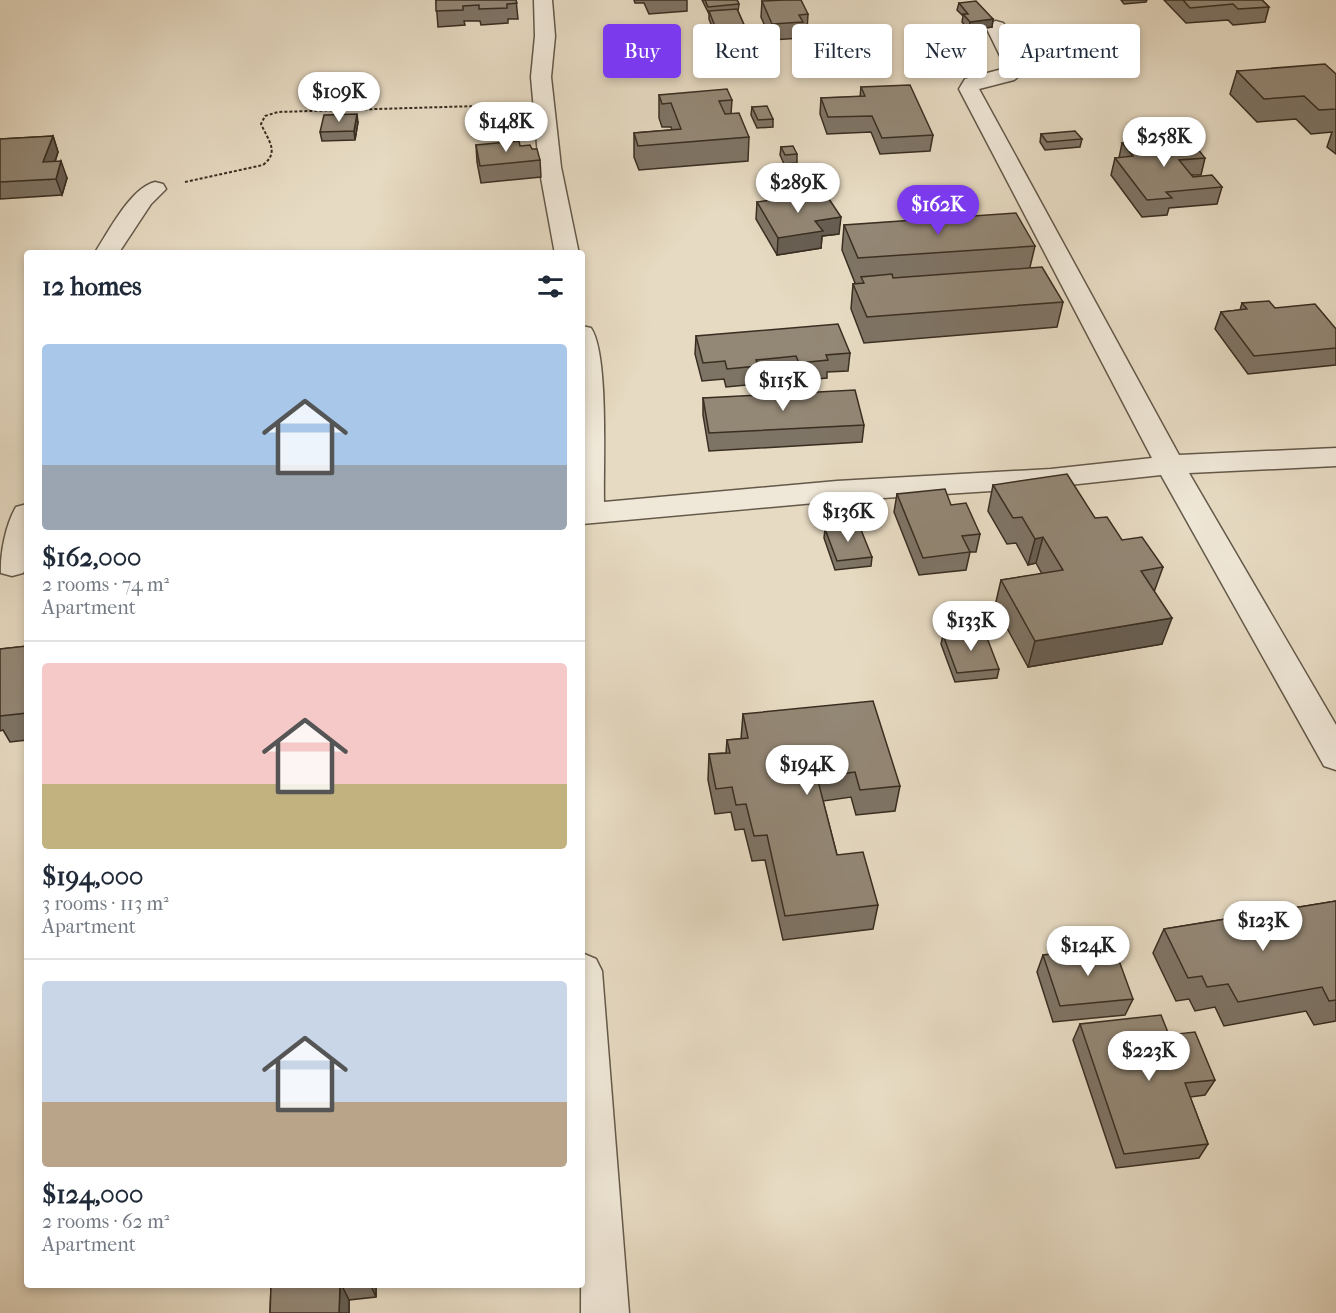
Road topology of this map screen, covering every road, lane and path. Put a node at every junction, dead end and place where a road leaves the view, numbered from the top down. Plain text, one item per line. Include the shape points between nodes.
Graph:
1 (543, 0) edge
2 (996, 27) dead end
3 (544, 104) junction
4 (155, 189) joint
5 (109, 250) edge
6 (566, 250) edge
7 (585, 351) edge
8 (1336, 457) edge
9 (1170, 465) junction
10 (585, 513) edge
11 (24, 525) edge
12 (13, 565) edge
13 (1336, 756) edge
14 (585, 1016) edge
15 (605, 1313) edge

1 - 3 street
2 - 9 street via 1017,70 972,83 969,89
3 - 4 path via 278,112 265,116 261,124 273,152 263,165
3 - 6 street via 550,167
4 - 5 street via 143,199
7 - 10 street via 589,373
8 - 9 street
9 - 10 street via 1051,478 837,491
9 - 13 street
11 - 12 street
14 - 15 street

